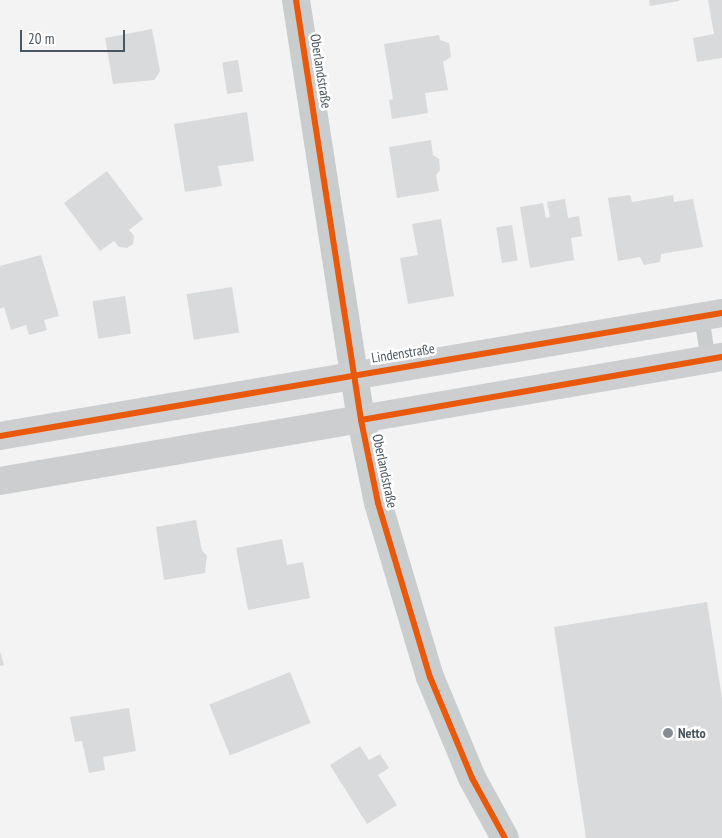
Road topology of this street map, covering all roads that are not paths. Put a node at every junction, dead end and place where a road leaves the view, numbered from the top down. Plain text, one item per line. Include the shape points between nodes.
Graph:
1 (296, 0) edge
2 (711, 315) edge
3 (715, 359) edge
4 (354, 374) junction
5 (361, 420) junction
6 (0, 436) edge
7 (0, 481) edge
8 (505, 838) edge

1 - 4 street, Oberlandstraße
2 - 3 lane
2 - 4 street, Lindenstraße
3 - 5 street
4 - 5 street, Oberlandstraße
4 - 6 street, Lindenstraße
5 - 7 street
5 - 8 street, Oberlandstraße via 378,502 430,676 472,778

